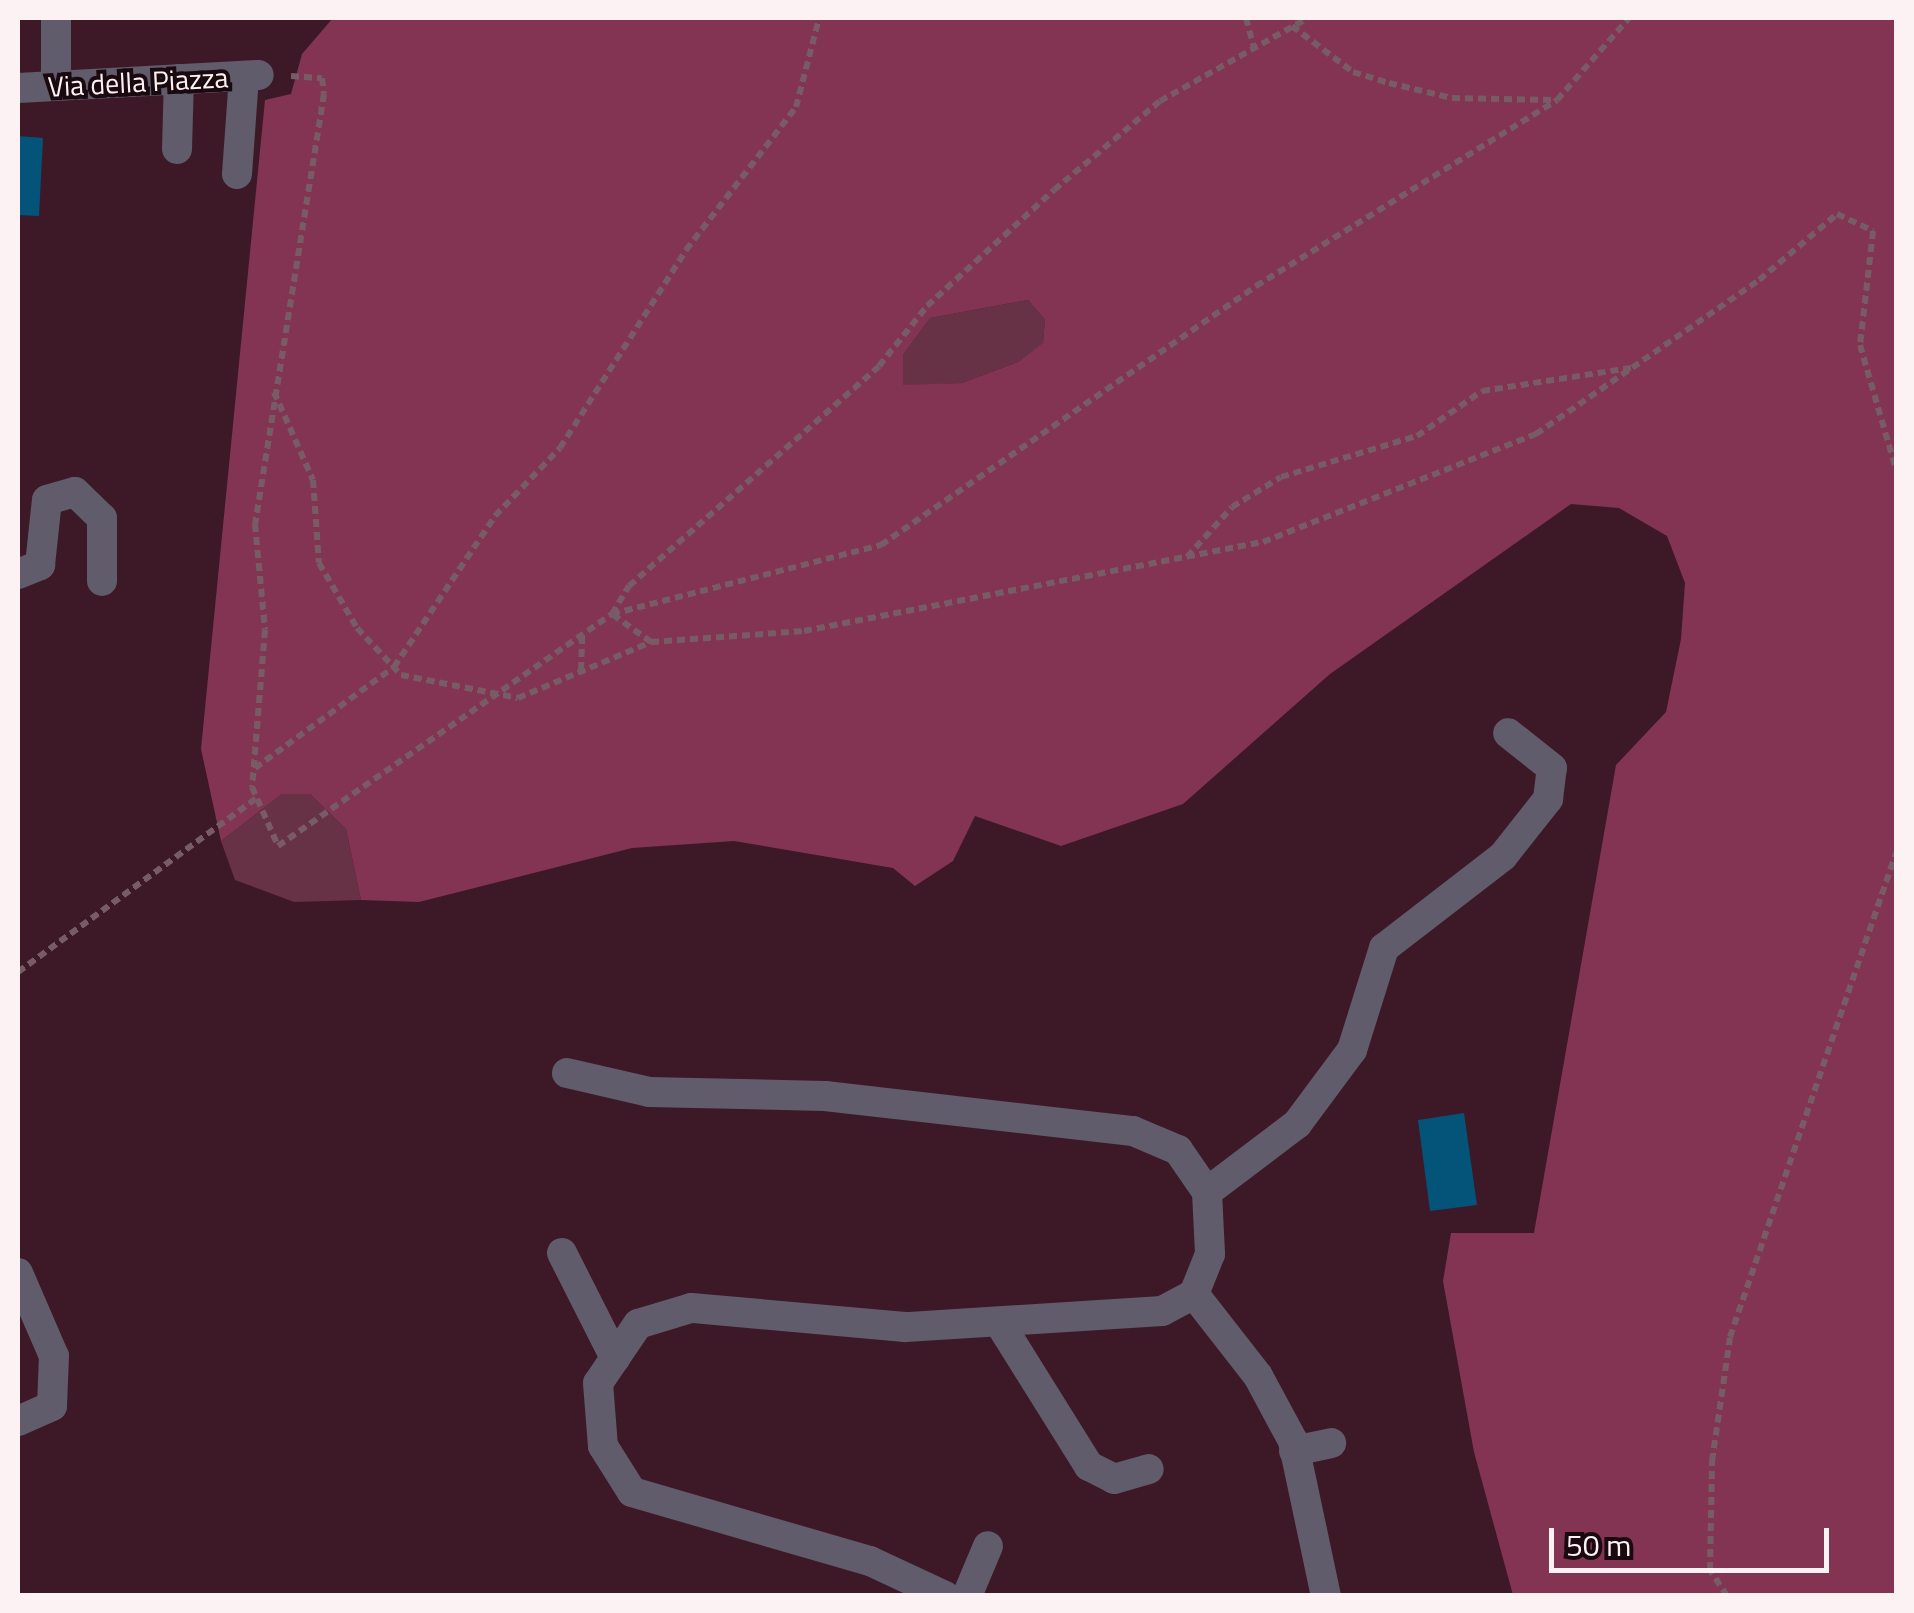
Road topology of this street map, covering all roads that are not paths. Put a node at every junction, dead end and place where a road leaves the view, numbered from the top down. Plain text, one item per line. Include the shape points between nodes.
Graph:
1 (56, 18) edge
2 (179, 80) junction
3 (56, 86) junction
4 (18, 88) edge
5 (177, 148) dead end
6 (237, 174) dead end
7 (18, 574) edge
8 (102, 581) dead end
9 (1508, 733) dead end
10 (567, 1073) dead end
11 (1207, 1192) junction
12 (562, 1253) dead end
13 (18, 1273) edge
14 (1194, 1294) junction
15 (1002, 1327) junction
16 (615, 1358) junction
17 (18, 1421) edge
18 (1332, 1443) dead end
19 (1294, 1451) junction
20 (1149, 1469) dead end
21 (988, 1546) dead end
22 (946, 1596) edge
23 (967, 1596) edge
24 (1326, 1596) edge

1 - 3 street
2 - 3 street, Via della Piazza
2 - 5 street
2 - 6 street, Via della Piazza via 252,75
3 - 4 street, Via della Piazza
7 - 8 street via 40,564 47,500 74,492 102,518
9 - 11 street via 1552,768 1548,799 1502,856 1384,948 1352,1050 1298,1124
10 - 11 street via 650,1092 825,1096 1133,1131 1178,1150
11 - 14 street via 1210,1254
12 - 16 street
13 - 17 street via 54,1356 52,1406
14 - 15 street via 1162,1311
14 - 19 street via 1258,1376
15 - 16 street via 691,1308 638,1324
15 - 20 street via 1089,1466 1114,1479
16 - 22 street via 598,1383 603,1446 632,1492 870,1561
18 - 19 street
19 - 24 street
21 - 23 street

